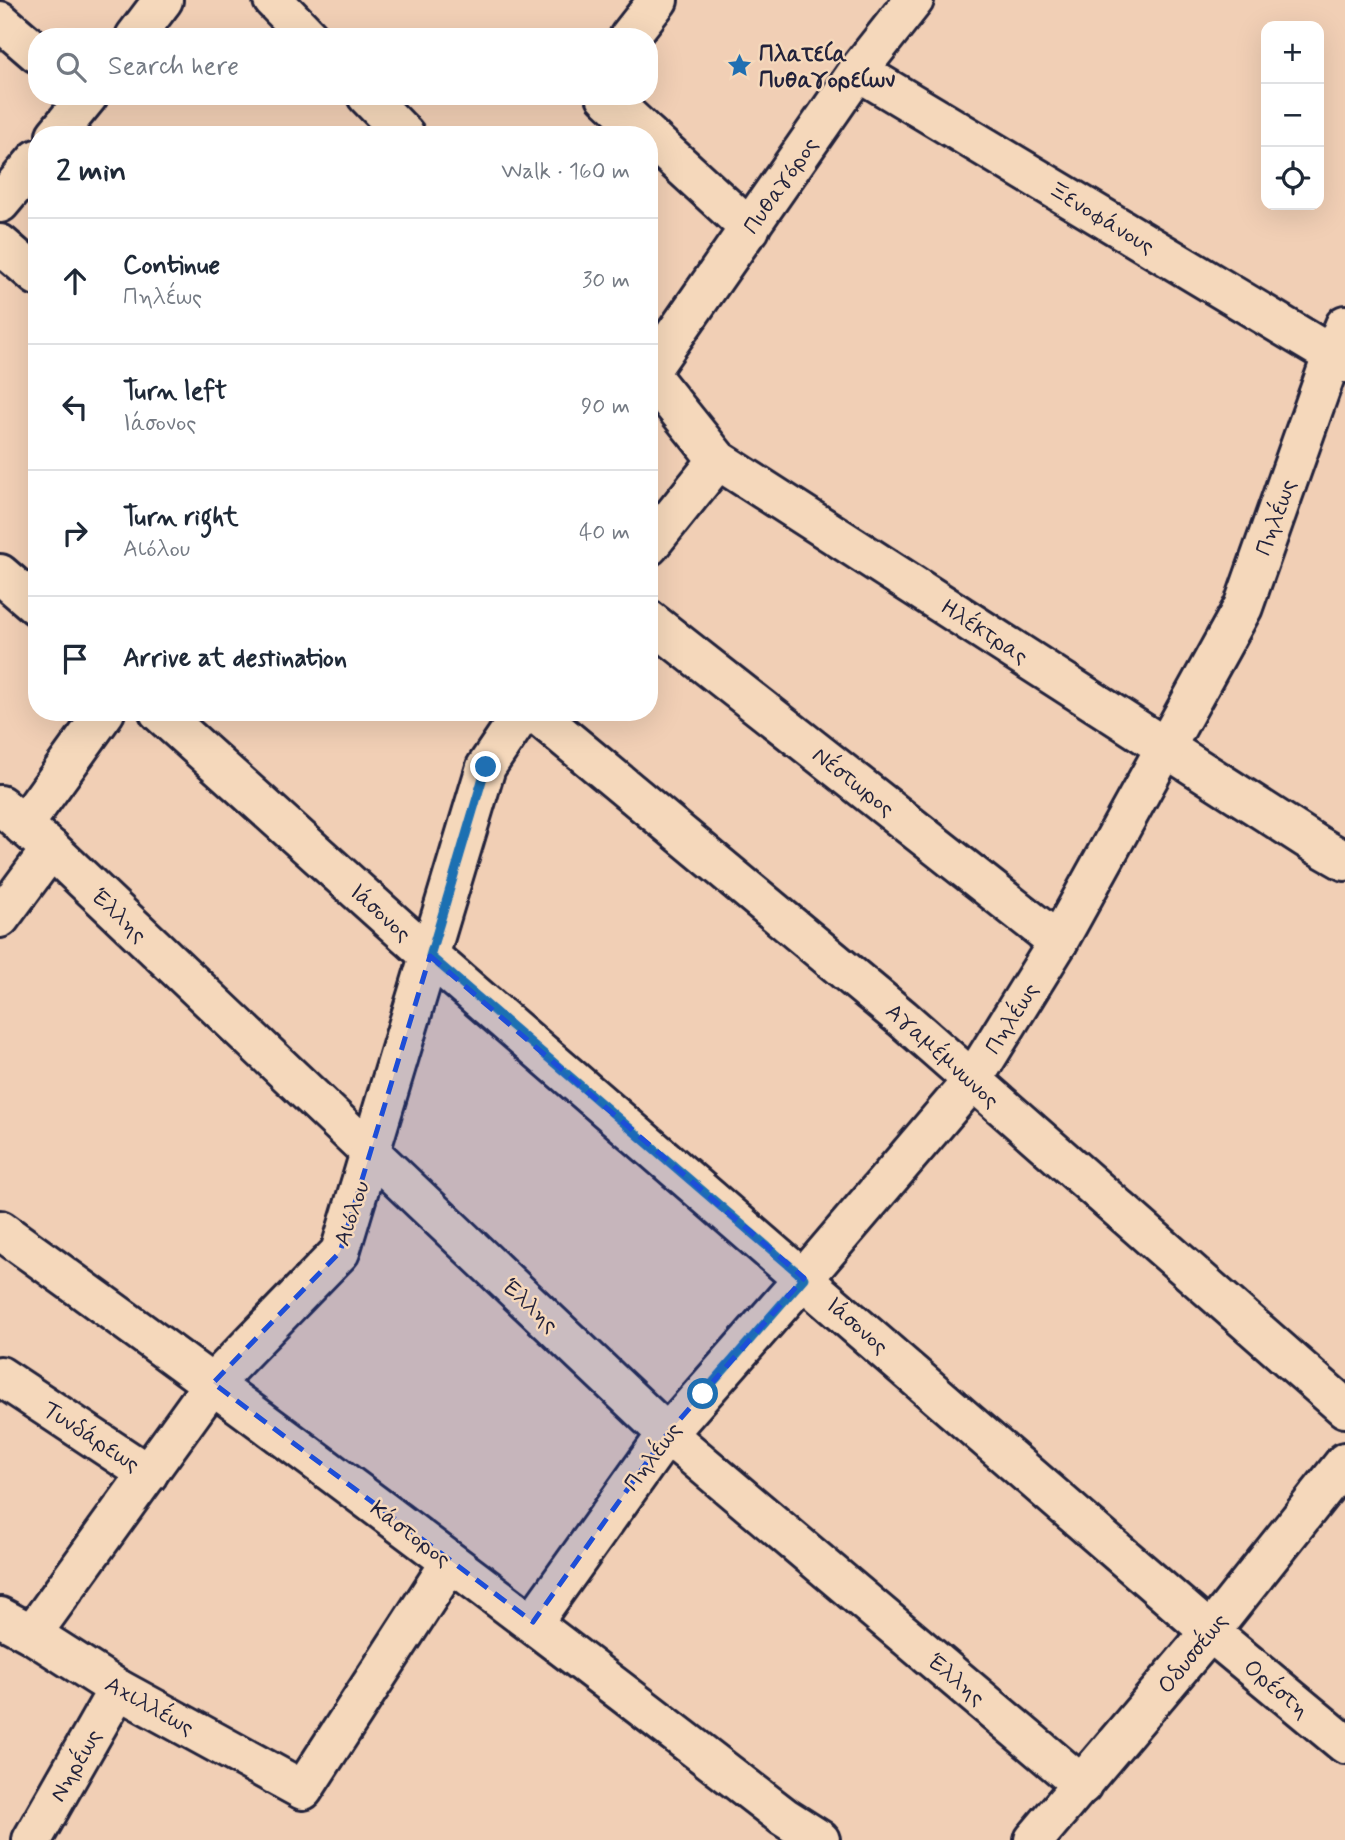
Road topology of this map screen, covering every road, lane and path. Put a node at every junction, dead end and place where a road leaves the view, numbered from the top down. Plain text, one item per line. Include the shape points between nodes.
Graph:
1 (163, 0) edge
2 (273, 0) edge
3 (658, 0) edge
4 (912, 1) edge
5 (0, 21) edge
6 (142, 28) edge
7 (300, 28) edge
8 (636, 28) edge
9 (28, 45) edge
10 (858, 71) junction
11 (81, 105) edge
12 (376, 105) edge
13 (616, 105) edge
14 (64, 126) edge
15 (396, 126) edge
16 (639, 126) edge
17 (658, 143) edge
18 (28, 170) edge
19 (0, 203) edge
20 (750, 229) junction
21 (0, 244) edge
22 (28, 268) edge
23 (1342, 348) edge
24 (658, 360) edge
25 (658, 384) edge
26 (719, 460) junction
27 (658, 535) edge
28 (0, 574) edge
29 (28, 598) edge
30 (658, 627) edge
31 (99, 721) edge
32 (169, 721) edge
33 (517, 721) edge
34 (545, 721) edge
35 (1165, 746) junction
36 (25, 827) edge
37 (1345, 861) edge
38 (0, 918) edge
39 (1058, 942) junction
40 (430, 956) junction
41 (972, 1081) junction
42 (371, 1154) junction
43 (0, 1230) edge
44 (804, 1278) junction
45 (0, 1376) edge
46 (213, 1383) junction
47 (1345, 1408) edge
48 (667, 1434) junction
49 (1345, 1462) edge
50 (148, 1474) junction
51 (450, 1563) junction
52 (533, 1622) junction
53 (16, 1625) edge
54 (1210, 1632) junction
55 (118, 1689) junction
56 (1345, 1744) edge
57 (1082, 1785) junction
58 (32, 1840) edge
59 (820, 1840) edge
60 (1034, 1840) edge

1 - 6 street
2 - 7 street
3 - 8 street
4 - 10 street, Πυθαγόρος
5 - 9 street
10 - 20 street, Πυθαγόρος
10 - 23 street, Ξενοφάνους
11 - 14 street
12 - 15 street
13 - 16 street
17 - 20 street
18 - 19 street
20 - 24 street, Πυθαγόρος
21 - 22 street
23 - 35 street, Πηλέως via 1242,607
25 - 26 street, Ηλέκτρας
26 - 27 street
26 - 35 street, Ηλέκτρας
28 - 29 street
30 - 39 street, Νέστωρος
31 - 36 street
32 - 40 street, Ιάσονος
33 - 40 street, Αιόλου via 486,767
34 - 41 street, Αγαμέμνωνος
35 - 37 street, Ηλέκτρας
35 - 39 street, Πηλέως
36 - 38 street
36 - 42 street, Έλλης
39 - 41 street, Πηλέως
40 - 42 street, Αιόλου
40 - 44 street, Ιάσονος
41 - 44 street, Πηλέως
41 - 47 street, Αγαμέμνωνος
42 - 46 street, Αιόλου via 340,1252
42 - 48 street, Έλλης
43 - 46 street, Κάστορος
44 - 48 street, Πηλέως
44 - 54 street, Ιάσονος
45 - 50 street, Τυνδάρεως
46 - 50 street, Αιόλου
46 - 51 street, Κάστορος
48 - 52 street, Πηλέως
48 - 57 street, Έλλης
49 - 54 street, Οδυσσέως
50 - 53 street, Αιόλου
51 - 52 street, Κάστορος
51 - 55 street, Αχιλλέως via 303,1790
52 - 59 street, Κάστορος
53 - 55 street, Αχιλλέως
54 - 56 street, Ορέστη
54 - 57 street, Οδυσσέως
55 - 58 street, Νηρέως
57 - 60 street, Οδυσσέως

